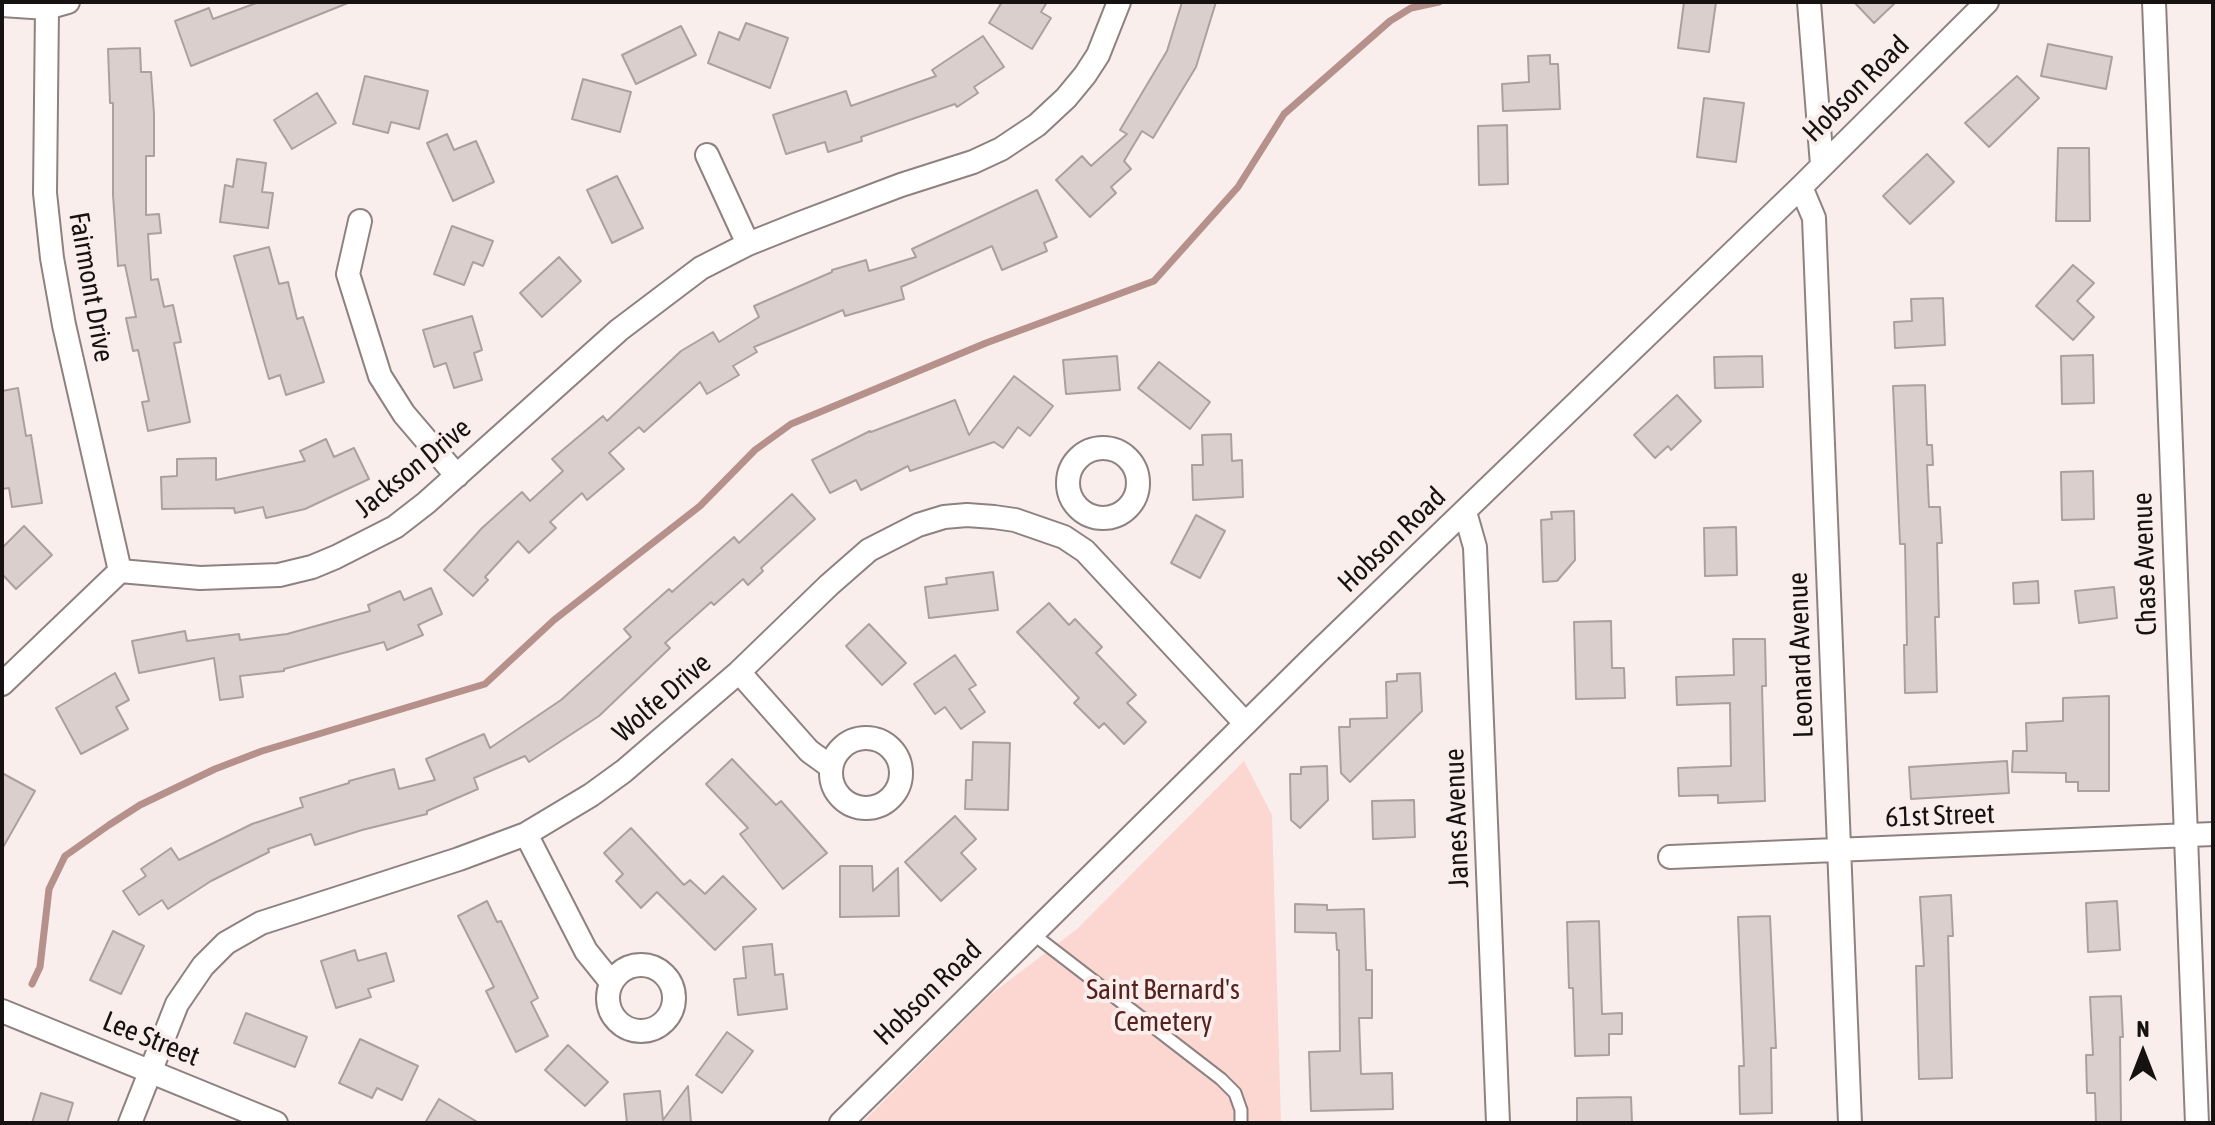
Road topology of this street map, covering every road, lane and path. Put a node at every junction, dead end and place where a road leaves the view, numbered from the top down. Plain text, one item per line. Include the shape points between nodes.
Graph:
1 (1119, 2) edge
2 (1809, 2) edge
3 (1987, 2) edge
4 (2154, 2) edge
5 (2, 5) edge
6 (57, 5) edge
7 (707, 155) dead end
8 (1822, 165) junction
9 (1801, 187) junction
10 (360, 221) dead end
11 (748, 244) junction
12 (457, 476) junction
13 (1083, 511) dead end
14 (1465, 512) junction
15 (1064, 537) junction
16 (120, 571) junction
17 (739, 672) junction
18 (2, 684) edge
19 (1245, 723) junction
20 (831, 767) dead end
21 (526, 834) junction
22 (2213, 834) edge
23 (2185, 835) junction
24 (1838, 850) junction
25 (1670, 857) dead end
26 (1033, 934) junction
27 (611, 982) dead end
28 (2, 1011) edge
29 (149, 1070) junction
30 (130, 1123) edge
31 (276, 1123) edge
32 (841, 1123) edge
33 (1241, 1123) edge
34 (1498, 1123) edge
35 (1850, 1123) edge
36 (2197, 1123) edge

1 - 11 street, Jackson Drive via 1085,75 1037,125 1001,149
2 - 8 street
3 - 8 street, Hobson Road
4 - 23 street, Chase Avenue
5 - 6 street
6 - 16 street, Fairmont Drive via 45,193 52,258
7 - 11 street
8 - 9 street, Hobson Road
9 - 14 street, Hobson Road
9 - 24 street, Leonard Avenue via 1814,218
10 - 12 street via 348,274 380,376 404,414
11 - 12 street, Jackson Drive via 701,268 619,330
12 - 16 street, Jackson Drive via 395,527 312,567 239,578
13 - 15 street
14 - 19 street, Hobson Road
14 - 34 street, Janes Avenue via 1475,547
15 - 17 street, Wolfe Drive via 994,517 944,517 918,525 869,550
15 - 19 street, Wolfe Drive via 1085,551
16 - 18 street
17 - 20 street via 809,751
17 - 21 street, Wolfe Drive via 624,771
19 - 26 street, Hobson Road
21 - 27 street via 586,951
21 - 29 street, Wolfe Drive via 261,923 226,943 177,1004
22 - 23 street, 61st Street
23 - 24 street, 61st Street
23 - 36 street, Chase Avenue
24 - 25 street, 61st Street
24 - 35 street, Leonard Avenue
26 - 32 street, Hobson Road
26 - 33 lane via 1221,1079 1235,1093
28 - 29 street, Lee Street
29 - 30 street, Wolfe Drive
29 - 31 street, Lee Street

